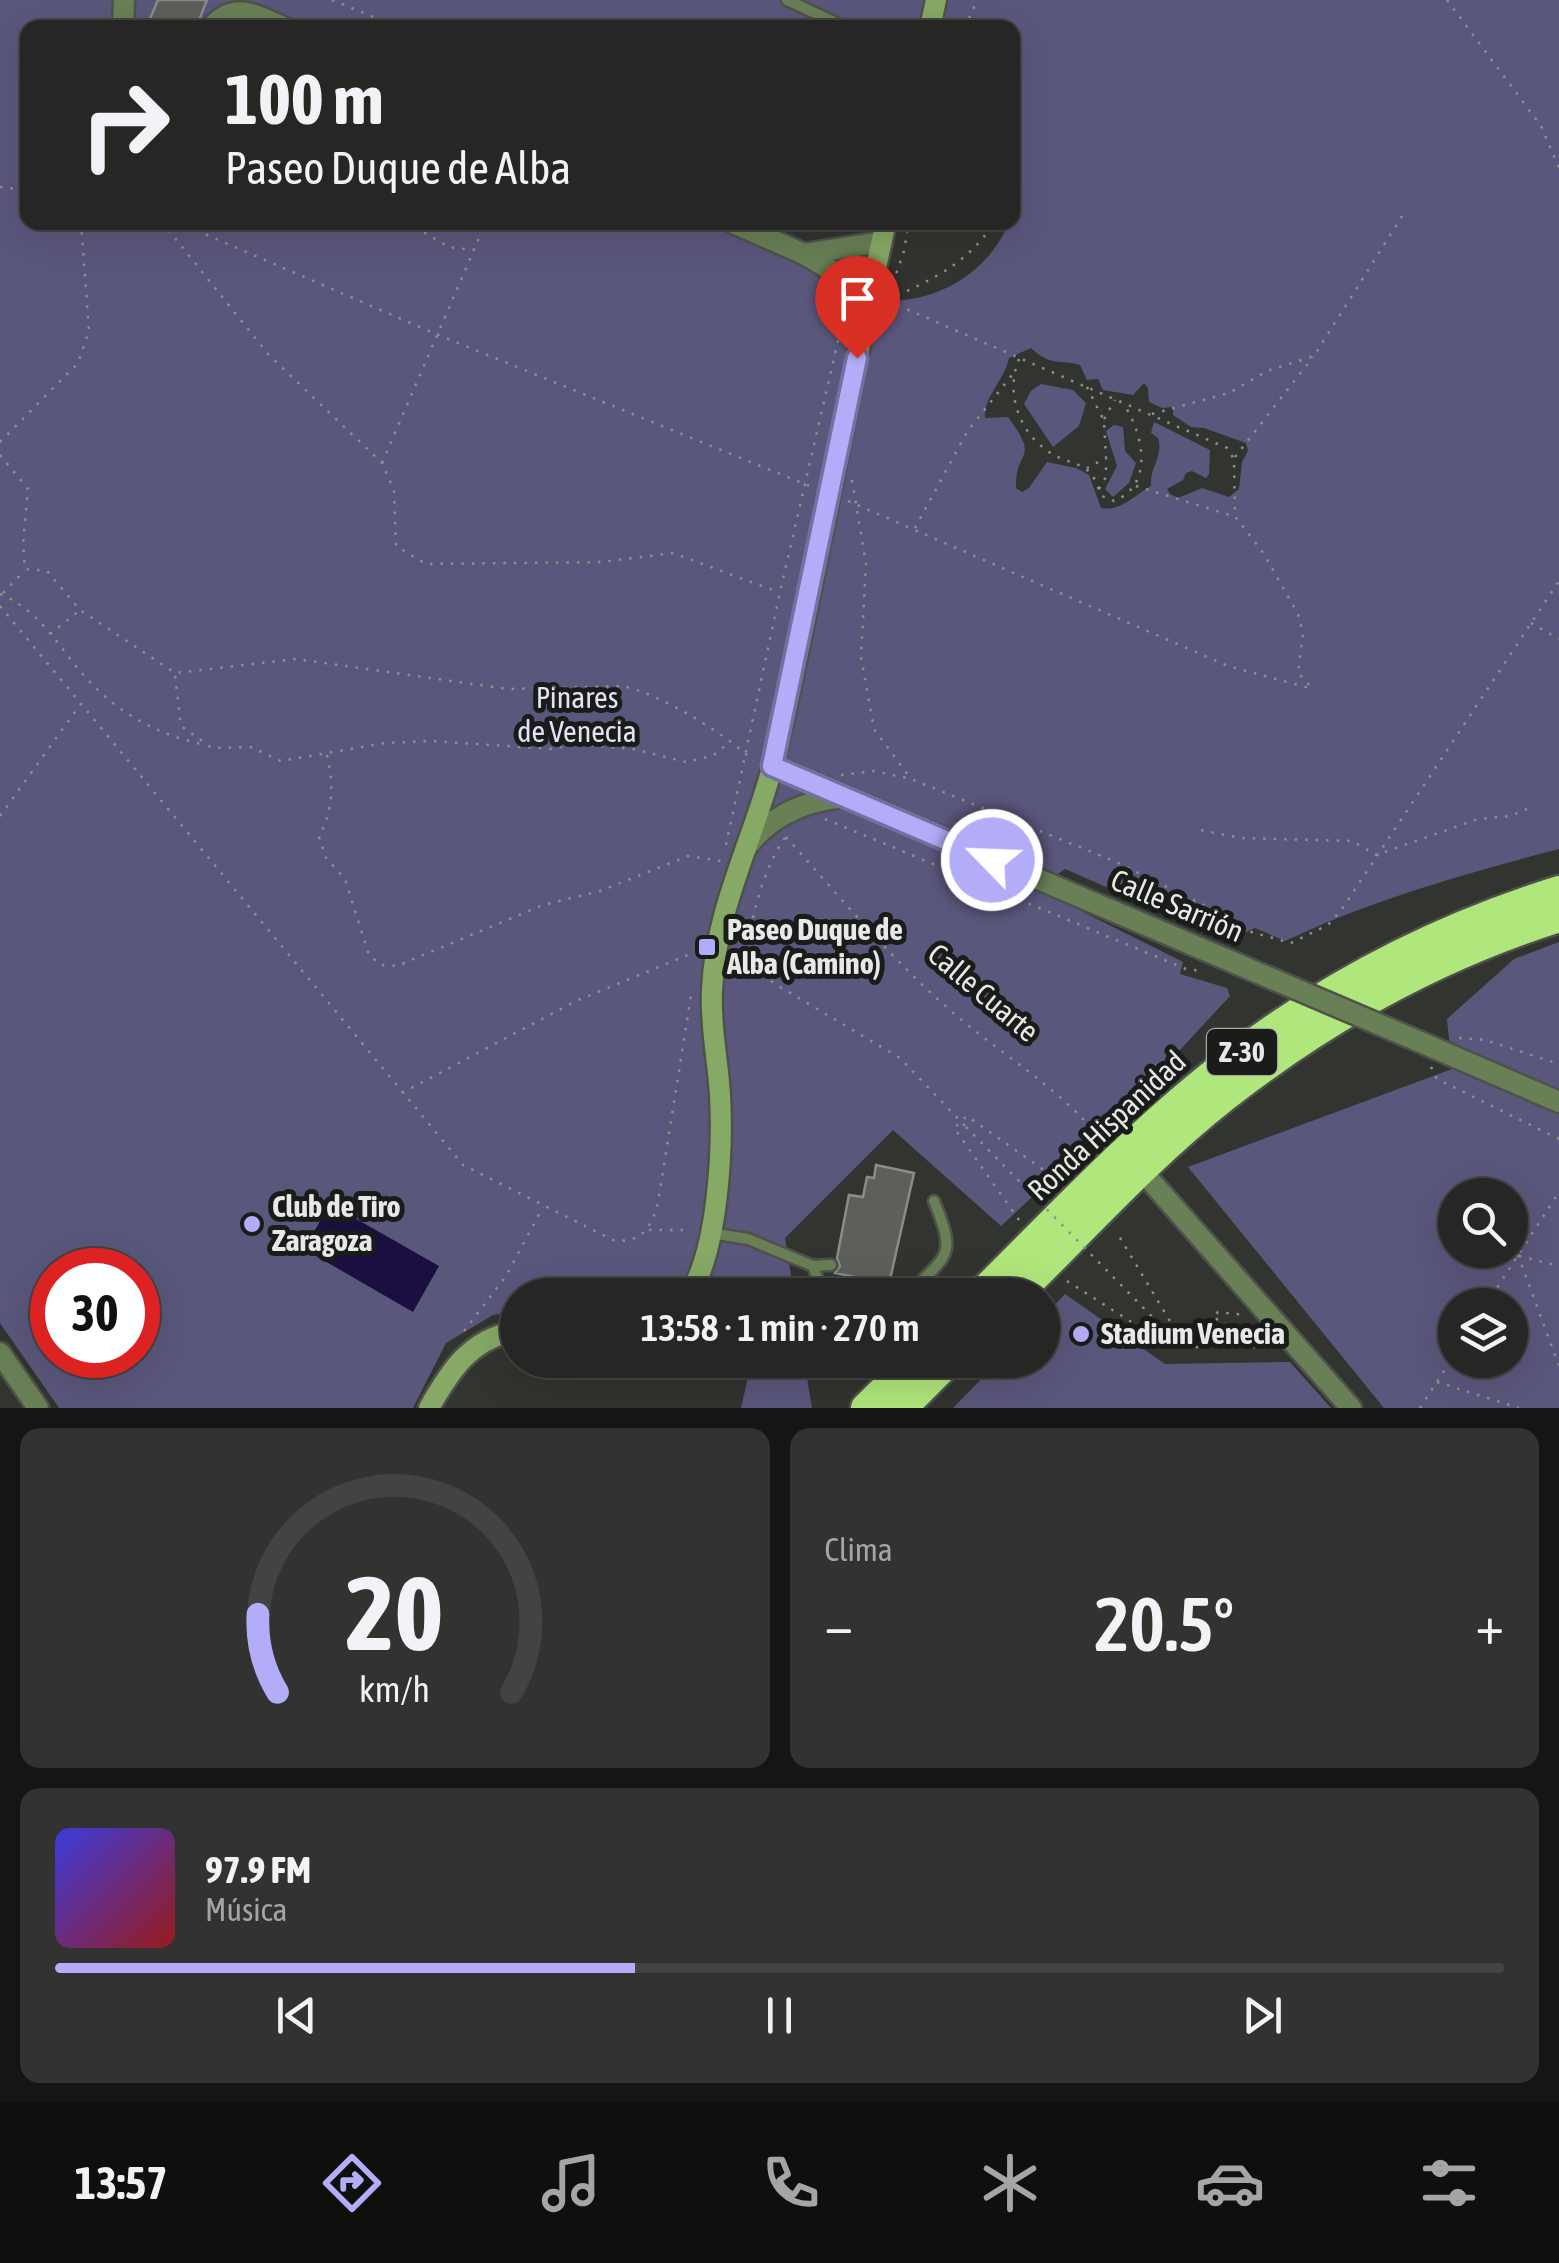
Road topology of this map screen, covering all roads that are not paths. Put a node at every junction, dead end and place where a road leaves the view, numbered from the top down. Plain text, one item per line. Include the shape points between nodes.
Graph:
1 (787, 0) edge
2 (220, 20) edge
3 (267, 20) edge
4 (830, 20) edge
5 (749, 230) edge
6 (884, 232) edge
7 (804, 254) junction
8 (870, 291) junction
9 (771, 772) junction
10 (848, 797) junction
11 (745, 850) junction
12 (1559, 891) edge
13 (1559, 917) edge
14 (1559, 1102) edge
15 (1122, 1159) junction
16 (934, 1202) dead end
17 (711, 1232) junction
18 (830, 1265) dead end
19 (813, 1266) junction
20 (698, 1278) edge
21 (818, 1278) edge
22 (924, 1278) edge
23 (997, 1278) edge
24 (1029, 1278) edge
25 (500, 1335) edge
26 (0, 1354) edge
27 (897, 1378) edge
28 (932, 1378) edge
29 (38, 1408) edge
30 (428, 1408) edge
31 (866, 1408) edge
32 (902, 1408) edge
33 (1352, 1408) edge

1 - 4 lane
2 - 3 street via 240,9
5 - 7 street
6 - 7 street
6 - 8 street
7 - 8 street
8 - 9 street
9 - 10 street, Calle Sarrión
9 - 11 street
10 - 11 street via 805,805 774,820
10 - 14 street, Calle Sarrión, bridge via 1422,1049
11 - 17 street via 715,957 711,1011 721,1117
12 - 15 highway, Ronda Hispanidad / Z-30 via 1452,930 1343,985 1199,1086
13 - 15 highway, Ronda Hispanidad / Z-30 via 1436,964 1318,1030
15 - 23 highway, Ronda Hispanidad / Z-30
15 - 24 highway, Ronda Hispanidad / Z-30
15 - 33 street
16 - 22 lane via 949,1239 945,1256
17 - 19 lane via 748,1239
17 - 20 street
18 - 19 lane
19 - 21 lane
25 - 30 street via 454,1366
26 - 29 street
27 - 31 highway
28 - 32 highway

